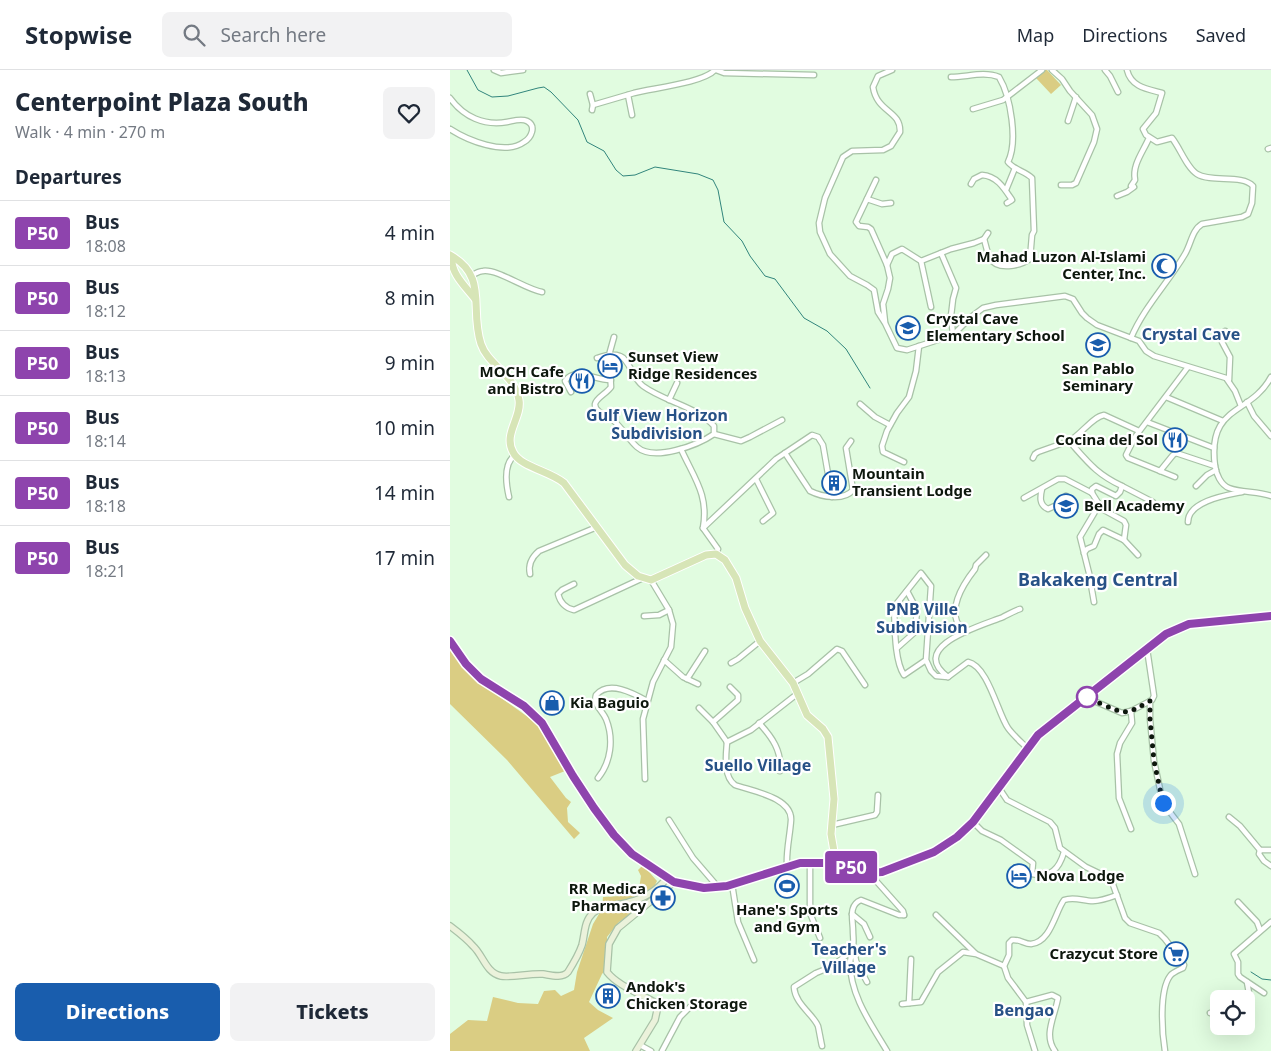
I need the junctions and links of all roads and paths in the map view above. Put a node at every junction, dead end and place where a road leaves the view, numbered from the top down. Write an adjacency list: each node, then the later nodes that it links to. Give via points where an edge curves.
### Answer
1 (494, 70): 2 (street, via 501,74)
2 (523, 70)
3 (715, 70): 9 (street); 15 (street, via 691,80)
4 (892, 70): 43 (street, via 878,76 873,87 880,105 899,122 900,132 883,150 852,151 843,157 825,198 819,222 830,254 850,276 872,288 878,312)
5 (1042, 70): 16 (street)
6 (1052, 70): 17 (street)
7 (1105, 70): 13 (street)
8 (1127, 70): 23 (street, via 1135,85 1162,93 1156,113 1143,129)
9 (727, 72): 10 (street, via 794,75)
10 (800, 72): 11 (street)
11 (814, 75)
12 (951, 77): 16 (street, via 994,75 1001,79)
13 (1118, 92)
14 (590, 94): 15 (street, via 593,108)
15 (628, 95): 20 (street)
16 (1008, 97): 19 (street); 24 (street, via 1012,116 1012,151 1008,162)
17 (1076, 97): 21 (street); 27 (street, via 1092,115 1097,135 1076,183)
18 (450, 98): 22 (street, via 472,118 494,123 524,120 531,124 532,132 522,144 502,147 483,145)
19 (973, 109)
20 (632, 115)
21 (1068, 121)
22 (450, 130)
23 (1150, 138): 29 (street, via 1134,170 1135,180 1131,186 1134,187); 47 (street, via 1157,142 1172,138 1192,170 1200,175 1250,183 1254,186 1253,197 1248,214 1196,228 1186,253 1148,306)
24 (1015, 168): 28 (street); 34 (street, via 1032,178 1034,225 1031,258 1026,262 1000,266 990,259)
25 (876, 180): 30 (street)
26 (971, 184): 28 (street, via 977,177 988,176)
27 (1061, 185)
28 (1006, 190): 32 (street, via 1012,200)
29 (1117, 196)
30 (867, 199): 31 (street); 38 (street, via 856,222 858,226 871,229)
31 (891, 203)
32 (1007, 203)
33 (988, 232): 34 (street)
34 (984, 239): 35 (street)
35 (941, 252): 37 (street); 45 (street, via 956,288 951,316)
36 (451, 256): 39 (main road); 41 (main road, via 458,277)
37 (921, 260): 38 (street, via 900,250 892,254); 42 (street)
38 (886, 265): 43 (street, via 890,278 883,304)
39 (472, 275): 40 (street, via 480,271 490,272); 41 (main road)
40 (542, 292)
41 (475, 299): 74 (main road, via 481,345 509,378 518,397 518,413 510,441)
42 (931, 307)
43 (885, 323): 48 (street, via 897,348 907,350)
44 (1225, 331): 54 (street, via 1222,342 1230,357)
45 (953, 335): 47 (street, via 983,308 1065,296 1074,299 1082,313 1093,322); 48 (street)
46 (614, 337): 49 (street)
47 (1131, 338): 51 (street, via 1139,341 1154,356)
48 (918, 346): 65 (street, via 916,372 908,397)
49 (609, 354): 50 (street); 53 (street); 58 (street, via 623,358 640,384)
50 (597, 358)
51 (1188, 367): 54 (street, via 1218,374); 57 (street)
52 (1271, 377): 59 (street)
53 (611, 380): 56 (street, via 573,374 565,381); 72 (street, via 611,387 597,400 596,408 614,420 641,450 660,453)
54 (1228, 380): 61 (street)
55 (677, 384): 58 (street)
56 (571, 392)
57 (1166, 397): 63 (street); 64 (street)
58 (669, 400): 67 (street, via 710,422 714,426)
59 (1247, 402): 61 (street); 68 (street)
60 (860, 404): 65 (street)
61 (1241, 406): 63 (street)
62 (782, 420): 67 (street, via 741,440)
63 (1223, 421): 71 (street)
64 (1147, 422): 66 (street); 71 (street)
65 (890, 425): 76 (street, via 882,450)
66 (1140, 431): 70 (street, via 1104,415 1096,417); 78 (street, via 1126,457)
67 (714, 434): 72 (street)
68 (1271, 436)
69 (851, 441): 89 (street, via 846,448 852,492)
70 (1069, 442): 75 (street, via 1036,453); 81 (street, via 1097,472)
71 (1214, 448): 77 (street)
72 (681, 449): 96 (street, via 703,494)
73 (785, 453): 80 (street); 89 (street, via 808,489); 89 (street, via 812,434 818,437 823,445)
74 (515, 455): 88 (street, via 508,464); 95 (main road, via 564,483)
75 (1033, 458)
76 (904, 462)
77 (1215, 468): 78 (street, via 1172,454); 82 (street); 84 (street, via 1226,487)
78 (1160, 471): 79 (street)
79 (1175, 477)
80 (756, 479): 93 (street, via 773,513); 96 (street)
81 (1122, 486): 85 (street, via 1116,496 1096,486); 91 (street)
82 (1196, 486)
83 (1042, 489): 85 (street, via 1061,478); 86 (street, via 1041,503 1046,508 1054,507); 90 (street)
84 (1245, 491): 87 (street); 94 (street, via 1206,502 1190,514)
85 (1092, 493): 92 (street)
86 (1066, 496)
87 (1271, 496)
88 (509, 498)
89 (832, 498)
90 (1024, 498)
91 (1153, 502)
92 (1099, 505): 97 (street, via 1126,522); 98 (street, via 1081,534)
93 (763, 521)
94 (1188, 522)
95 (597, 527): 102 (street, via 539,551 532,558); 103 (main road, via 625,565)
96 (703, 528): 99 (street, via 717,545)
97 (1124, 540): 98 (street, via 1103,530 1094,546); 100 (street)
98 (1084, 553): 107 (street)
99 (716, 554): 104 (main road, via 706,554); 114 (main road, via 732,571)
100 (1138, 554)
101 (986, 555): 112 (street, via 976,565 957,599 957,622)
102 (530, 574)
103 (643, 578): 104 (main road); 105 (street, via 574,610 564,605 558,594)
104 (651, 580): 109 (street)
105 (574, 584)
106 (907, 591): 115 (street, via 894,607); 115 (street, via 917,610 915,632); 119 (street, via 921,573 931,586)
107 (1094, 602)
108 (1020, 609): 112 (street)
109 (669, 610): 110 (street, via 659,615); 118 (street, via 674,624 671,648)
110 (644, 616)
111 (1271, 616): 116 (main road, via 1189,624 1166,634)
112 (965, 632): 121 (street, via 939,650 937,664)
113 (450, 641): 156 (main road, via 481,679 536,716 550,734 580,788 614,835 640,860)
114 (760, 641): 120 (street); 123 (main road)
115 (897, 648): 119 (street, via 904,675)
116 (1147, 648): 128 (main road); 130 (street, via 1154,696)
117 (705, 652): 122 (street)
118 (664, 660): 122 (street); 129 (street)
119 (926, 660): 121 (street, via 936,676)
120 (730, 663)
121 (948, 677): 136 (street, via 968,662 975,664 990,685 1008,729)
122 (686, 679): 124 (street)
123 (793, 683): 125 (street, via 837,649 842,651); 127 (main road)
124 (698, 684)
125 (865, 685)
126 (730, 687): 133 (street, via 738,698)
127 (797, 694): 134 (street); 145 (main road, via 807,715 828,737 834,799)
128 (1090, 694): 132 (street, via 1094,700 1122,713); 136 (main road, via 1043,730)
129 (647, 700): 138 (street, via 616,688 603,689 596,695 596,703 608,725 610,740 607,765); 139 (street, via 642,724)
130 (1150, 701): 132 (street); 155 (street, via 1154,761 1163,803 1179,824)
131 (699, 708): 133 (street)
132 (1131, 711): 146 (street, via 1132,723 1117,754 1118,798)
133 (713, 722): 135 (street)
134 (759, 723): 135 (street); 137 (street, via 779,753)
135 (727, 742): 152 (street, via 727,774 731,782 781,802 789,812)
136 (1028, 748): 140 (main road)
137 (780, 771)
138 (598, 778)
139 (645, 778)
140 (999, 788): 144 (main road); 149 (street, via 1008,800 1050,822)
141 (878, 796): 145 (street, via 874,816)
142 (1229, 818): 147 (street)
143 (669, 820): 158 (street, via 693,858)
144 (973, 822): 149 (street, via 1033,863 1032,874 1041,876 1052,871 1060,864); 154 (main road, via 934,852 885,872)
145 (832, 825): 151 (main road)
146 (1131, 829)
147 (1260, 850): 148 (street); 153 (street, via 1260,858)
148 (1271, 850)
149 (1064, 852): 159 (street, via 1111,879)
150 (810, 862): 151 (main road); 152 (main road); 167 (street, via 810,913)
151 (836, 863): 154 (main road)
152 (787, 866): 157 (main road)
153 (1271, 866)
154 (868, 873): 161 (street, via 904,915 861,900 856,902)
155 (1195, 874)
156 (670, 880): 158 (main road); 164 (street, via 644,897 605,906 595,912 587,923 577,955 562,976 497,974 487,966 474,946); 181 (street, via 618,928 609,944 607,972 658,1006 655,1020)
157 (732, 884): 158 (main road); 171 (street, via 738,922)
158 (719, 888)
159 (1117, 895): 172 (street, via 1098,901 1064,900 1051,928 1037,942 1027,944 1018,939 1009,943 1009,955); 189 (street, via 1125,918 1166,938 1184,965 1172,973 1166,984 1161,1020)
160 (1238, 902): 165 (street, via 1257,922)
161 (852, 914): 166 (street, via 864,924); 168 (street)
162 (936, 915): 169 (street)
163 (1271, 922): 165 (street)
164 (450, 926)
165 (1260, 930): 174 (street, via 1234,954 1238,974)
166 (870, 937)
167 (820, 938)
168 (853, 948): 173 (street); 182 (street, via 831,967 794,987 799,1001 818,1025); 186 (street, via 850,962 856,995)
169 (976, 954): 172 (street); 178 (street, via 967,951 958,955 935,975 923,1000)
170 (911, 959): 178 (street)
171 (754, 960)
172 (1004, 966): 177 (street, via 1008,978)
173 (867, 982)
174 (1247, 982): 175 (street); 176 (street)
175 (1248, 990)
176 (1264, 993)
177 (1026, 1002): 187 (street, via 1027,1025); 188 (street, via 1052,995 1058,998 1050,1035)
178 (909, 1003): 179 (street)
179 (902, 1004)
180 (691, 1006): 185 (street, via 680,1017)
181 (640, 1045): 183 (street); 184 (street)
182 (822, 1046)
183 (636, 1051)
184 (651, 1051)
185 (662, 1051)
186 (887, 1051)
187 (1034, 1051)
188 (1055, 1051)
189 (1165, 1051)

